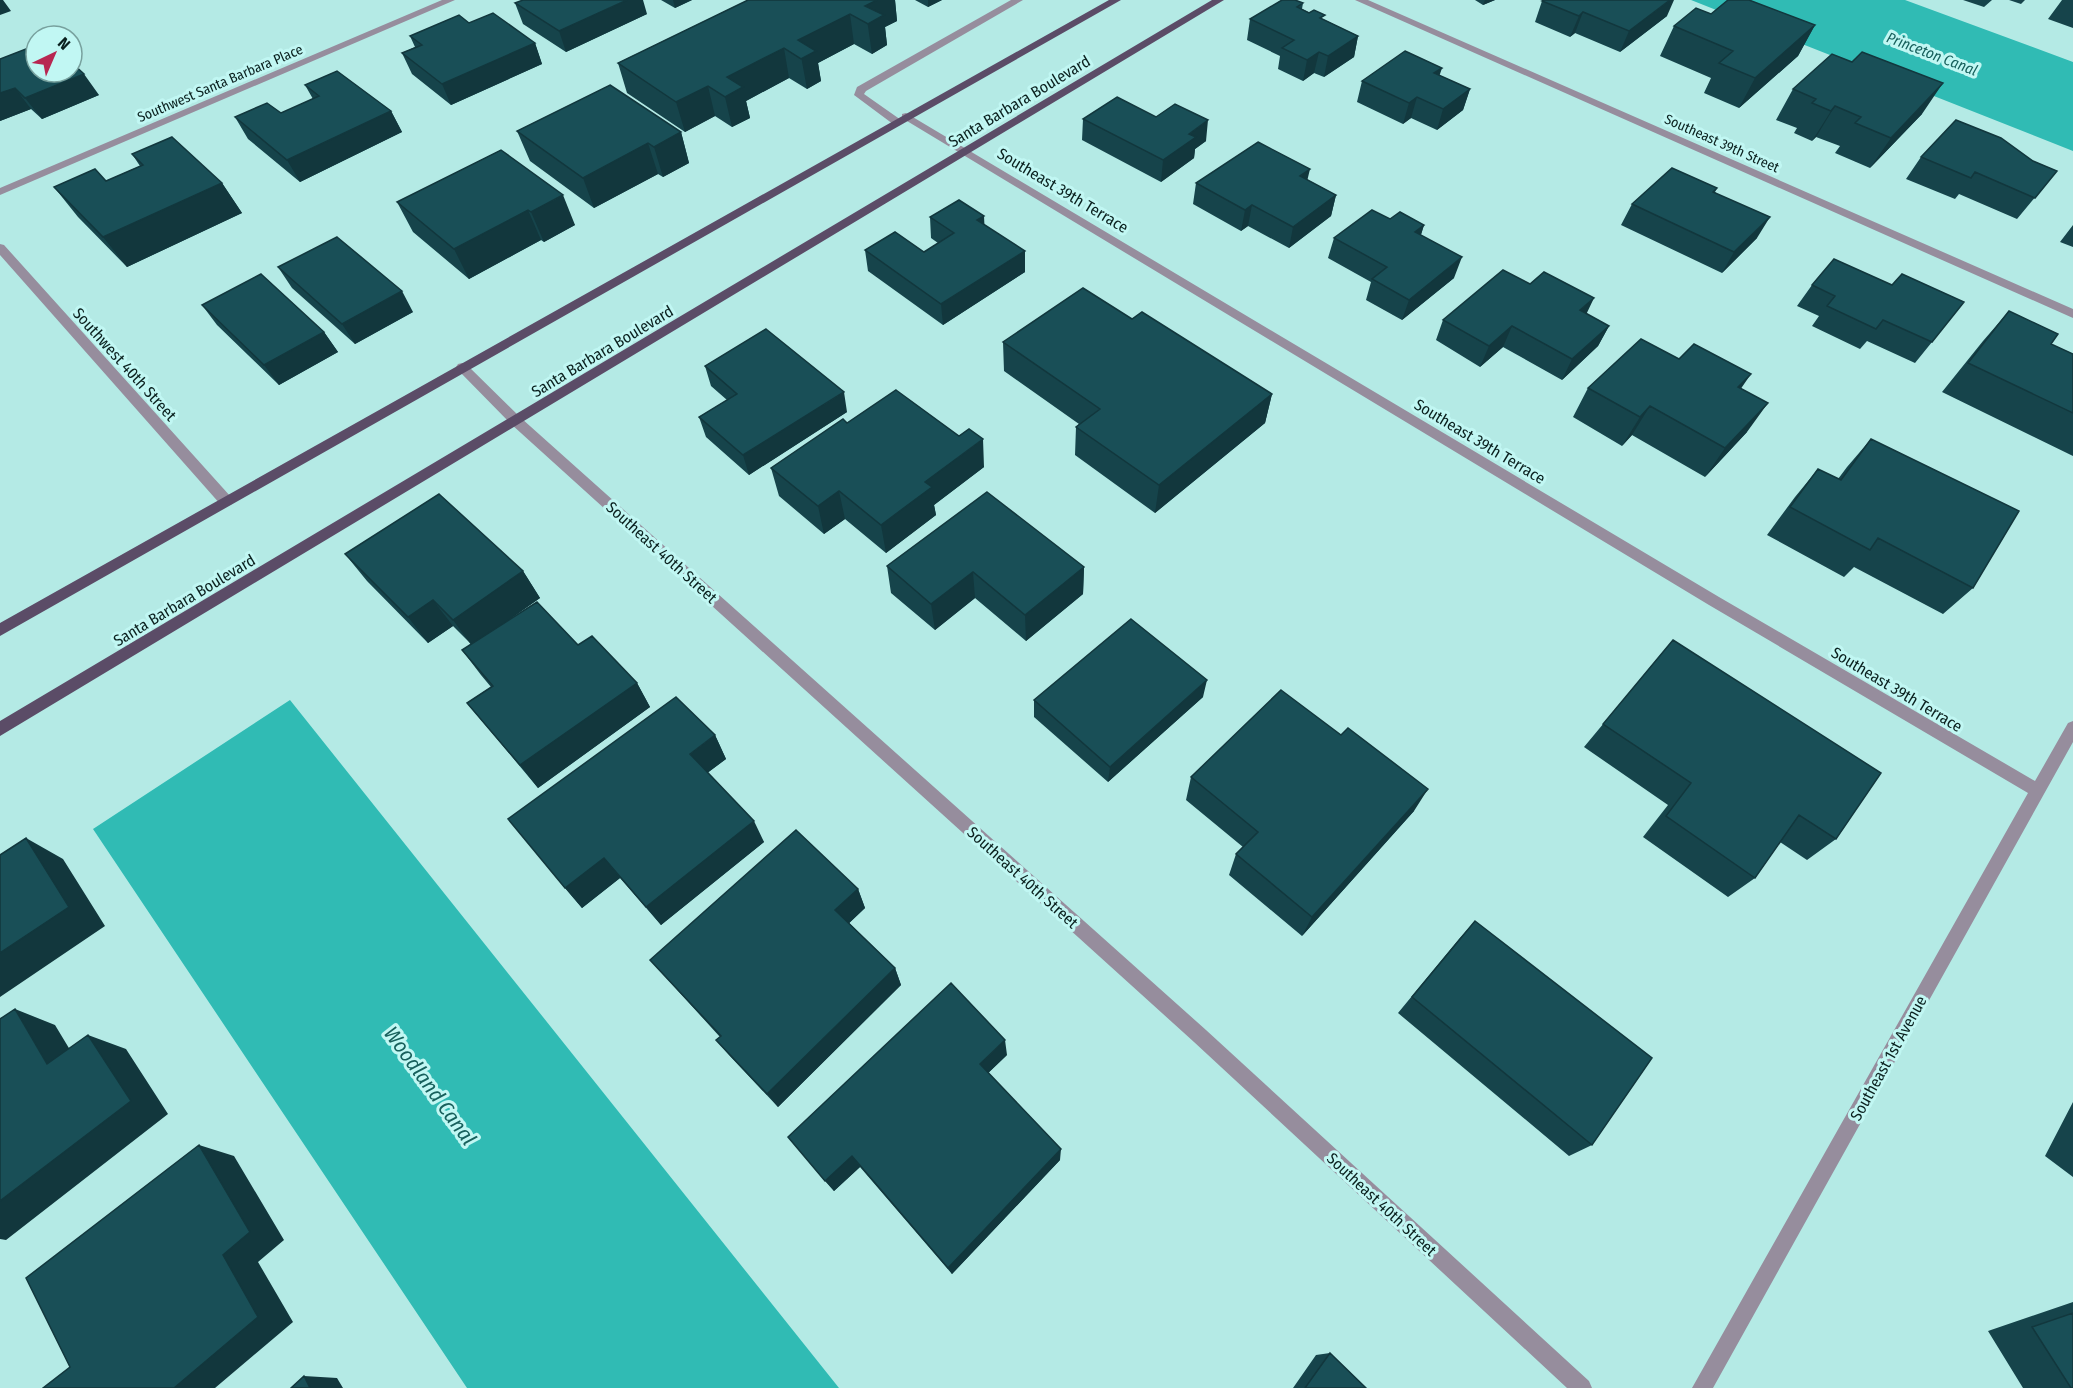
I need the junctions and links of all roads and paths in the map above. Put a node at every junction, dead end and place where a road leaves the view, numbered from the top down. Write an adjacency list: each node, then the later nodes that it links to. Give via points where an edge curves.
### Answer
1 (450, 0): 8 (street, Southwest Santa Barbara Place)
2 (1018, 0): 6 (street, Southeast 39th Terrace, via 861,89 859,95)
3 (1116, 0): 6 (main road)
4 (1219, 0): 7 (main road, Santa Barbara Boulevard)
5 (1360, 0): 10 (street, Southeast 39th Street)
6 (901, 119): 7 (street, Southeast 39th Terrace); 11 (main road)
7 (967, 152): 12 (main road, Santa Barbara Boulevard); 17 (street, Southeast 39th Terrace)
8 (0, 192)
9 (0, 248): 13 (street, Southwest 40th Street)
10 (2073, 314)
11 (462, 367): 12 (street, Southeast 40th Street); 13 (main road)
12 (516, 421): 16 (main road, Santa Barbara Boulevard); 18 (street, Southeast 40th Street, via 1200,1036)
13 (226, 501): 14 (main road)
14 (0, 630)
15 (2073, 728): 17 (street, Southeast 1st Avenue)
16 (0, 729)
17 (2038, 791): 19 (street, Southeast 1st Avenue)
18 (1582, 1388)
19 (1702, 1388)

